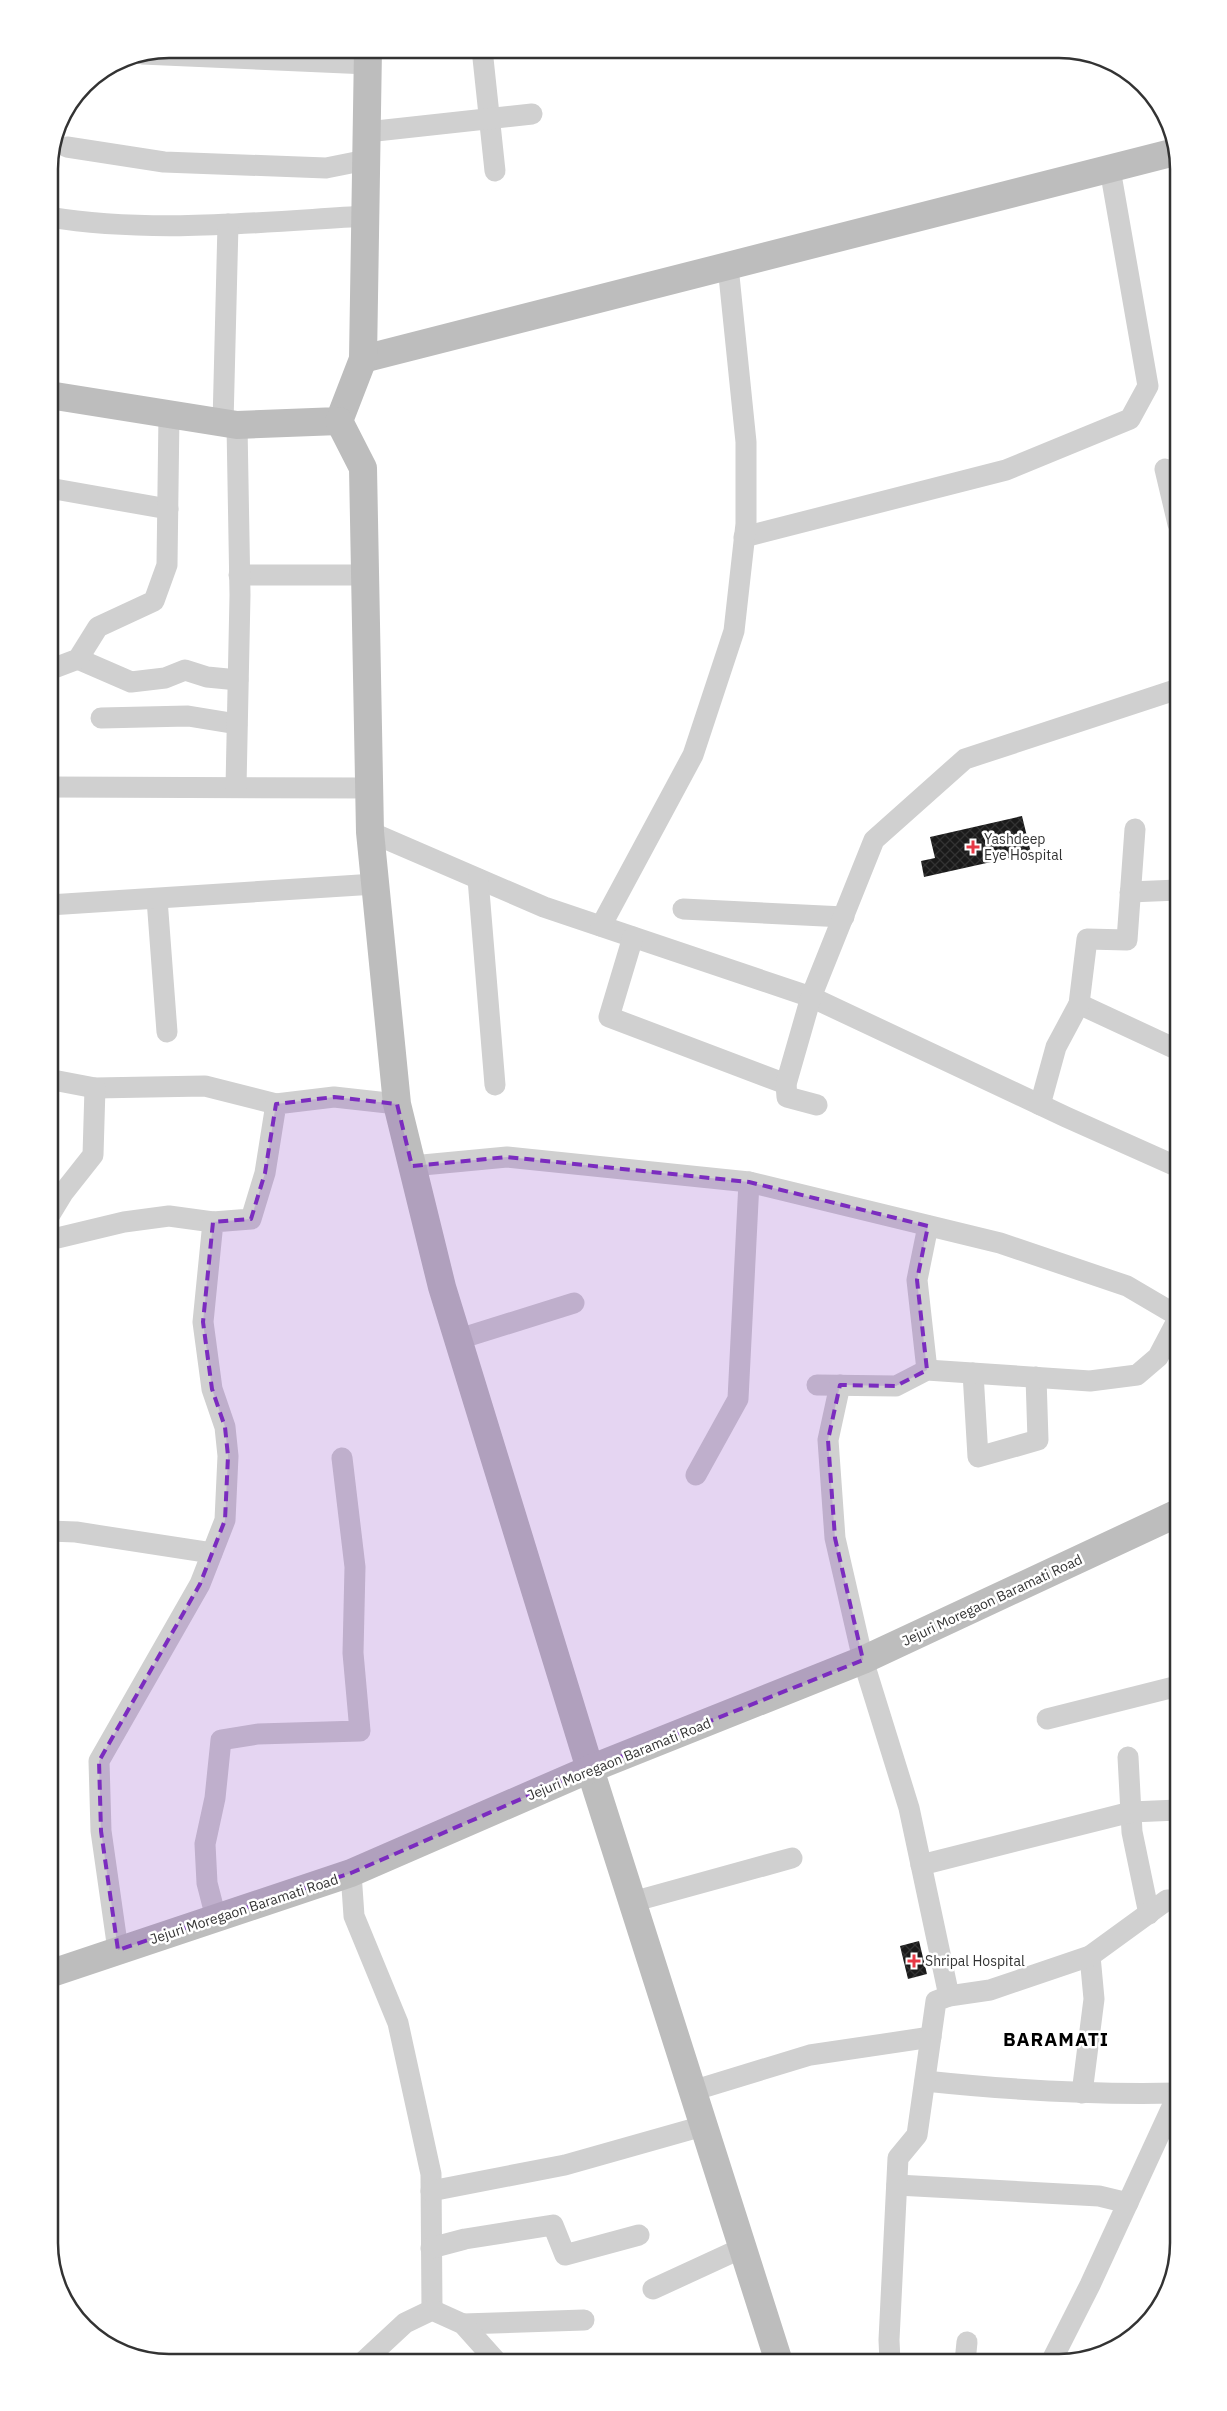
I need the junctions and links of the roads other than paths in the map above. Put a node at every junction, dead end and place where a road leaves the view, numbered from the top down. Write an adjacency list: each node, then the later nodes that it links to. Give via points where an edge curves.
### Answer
1 (368, 58): 5 (street)
2 (483, 58): 4 (street)
3 (532, 114): 4 (street)
4 (490, 118): 5 (street); 10 (street)
5 (367, 132): 8 (street)
6 (66, 147): 8 (street, via 183,163 326,168)
7 (1169, 154): 9 (street)
8 (366, 160): 11 (street)
9 (1110, 169): 14 (street); 24 (street, via 1148,386 1130,419 1006,470)
10 (495, 171)
11 (366, 216): 13 (street); 15 (street)
12 (58, 218): 13 (street, via 146,226)
13 (228, 224): 19 (street)
14 (728, 266): 15 (street); 24 (street, via 746,442)
15 (364, 359): 18 (street)
16 (58, 396): 17 (street)
17 (169, 414): 19 (street); 23 (street)
18 (339, 421): 19 (street); 26 (street, via 363,468)
19 (230, 424): 25 (street)
20 (1165, 469): 22 (street)
21 (58, 490): 23 (street)
22 (1170, 490)
23 (168, 509): 27 (street, via 167,565 154,601 98,627)
24 (744, 537): 46 (street, via 734,631 693,755)
25 (239, 575): 26 (street); 29 (street)
26 (365, 575): 35 (street)
27 (78, 658): 28 (street); 29 (street, via 131,682 165,678 185,670)
28 (58, 666)
29 (238, 680): 32 (street)
30 (1170, 692): 45 (street, via 965,759 874,840)
31 (101, 718): 32 (street, via 188,716)
32 (238, 724): 34 (street)
33 (58, 787): 34 (street)
34 (236, 788): 35 (street)
35 (369, 788): 37 (street)
36 (1135, 829): 41 (street)
37 (370, 832): 38 (street); 39 (street)
38 (478, 879): 46 (street, via 544,907); 54 (street)
39 (375, 884): 42 (street); 57 (street)
40 (1170, 890): 41 (street)
41 (1130, 892): 49 (street, via 1127,940 1087,939)
42 (157, 899): 43 (street); 50 (street)
43 (58, 905)
44 (683, 909): 45 (street)
45 (844, 917): 48 (street)
46 (601, 926): 47 (street)
47 (633, 937): 48 (street); 53 (street, via 609,1017)
48 (811, 997): 53 (street); 58 (street)
49 (1079, 1004): 51 (street); 58 (street, via 1056,1047)
50 (167, 1032)
51 (1170, 1046)
52 (58, 1081): 55 (street)
53 (786, 1084): 59 (street, via 787,1097)
54 (495, 1085)
55 (94, 1088): 56 (street, via 205,1086); 63 (street, via 93,1155)
56 (276, 1104): 57 (street, via 334,1097); 64 (street, via 264,1173 251,1219)
57 (397, 1104): 61 (street)
58 (1040, 1105): 60 (street)
59 (817, 1106)
60 (1170, 1163)
61 (412, 1166): 62 (street, via 507,1157); 70 (street, via 442,1287)
62 (749, 1182): 65 (street); 77 (street, via 738,1399)
63 (57, 1202)
64 (213, 1222): 66 (street, via 169,1216 124,1222); 80 (street, via 203,1322 212,1389 225,1427 228,1456 225,1520)
65 (928, 1226): 68 (street, via 1000,1243 1127,1286); 71 (street, via 917,1280)
66 (57, 1238)
67 (574, 1303): 70 (street)
68 (1170, 1313)
69 (1170, 1334): 73 (street, via 1158,1357 1137,1375 1090,1381)
70 (459, 1339): 85 (street)
71 (927, 1370): 72 (street); 75 (street, via 896,1386)
72 (973, 1373): 73 (street); 73 (street, via 978,1457 1038,1440)
73 (1036, 1378)
74 (817, 1384): 75 (street)
75 (840, 1385): 81 (street, via 828,1440 835,1538)
76 (342, 1458): 94 (street, via 355,1566 353,1653 360,1730 258,1734 222,1740 205,1844 207,1883)
77 (696, 1475)
78 (1170, 1517): 81 (street, Jejuri Moregaon Baramati Road)
79 (57, 1532): 80 (street, via 76,1532)
80 (212, 1553): 95 (street, via 200,1584 100,1761 101,1832)
81 (863, 1660): 85 (street, Jejuri Moregaon Baramati Road); 89 (street, via 909,1808)
82 (1170, 1688): 83 (street)
83 (1048, 1719)
84 (1128, 1757): 87 (street)
85 (590, 1769): 90 (street, Jejuri Moregaon Baramati Road); 92 (street)
86 (1170, 1810): 87 (street)
87 (1131, 1812): 89 (street); 93 (street)
88 (792, 1858): 92 (street)
89 (921, 1865): 98 (street)
90 (351, 1873): 94 (street, Jejuri Moregaon Baramati Road); 107 (street, via 354,1916 398,2023 431,2174)
91 (1170, 1900): 93 (street)
92 (632, 1902): 101 (street)
93 (1149, 1914): 96 (street)
94 (216, 1918): 95 (street, Jejuri Moregaon Baramati Road)
95 (118, 1950): 97 (street, Jejuri Moregaon Baramati Road)
96 (1090, 1956): 98 (street, via 990,1990); 102 (street, via 1094,1999)
97 (57, 1971)
98 (949, 1996): 99 (street, via 936,2001)
99 (931, 2037): 100 (street); 101 (street, via 810,2055)
100 (925, 2081): 102 (street); 106 (street, via 917,2135 898,2158)
101 (692, 2091): 105 (street)
102 (1082, 2093): 103 (street)
103 (1170, 2093)
104 (1170, 2110): 108 (street)
105 (704, 2126): 107 (street, via 564,2165); 111 (street)
106 (897, 2185): 108 (street, via 1099,2196); 119 (street)
107 (431, 2191): 110 (street)
108 (1128, 2202): 120 (street)
109 (639, 2235): 110 (street, via 565,2255 552,2225 465,2238)
110 (431, 2248): 113 (street)
111 (742, 2248): 112 (street); 118 (street)
112 (653, 2289)
113 (432, 2310): 115 (street); 116 (street, via 405,2323)
114 (584, 2320): 115 (street)
115 (463, 2324): 117 (street)
116 (372, 2353)
117 (489, 2353)
118 (776, 2354)
119 (889, 2354)
120 (1055, 2354)

